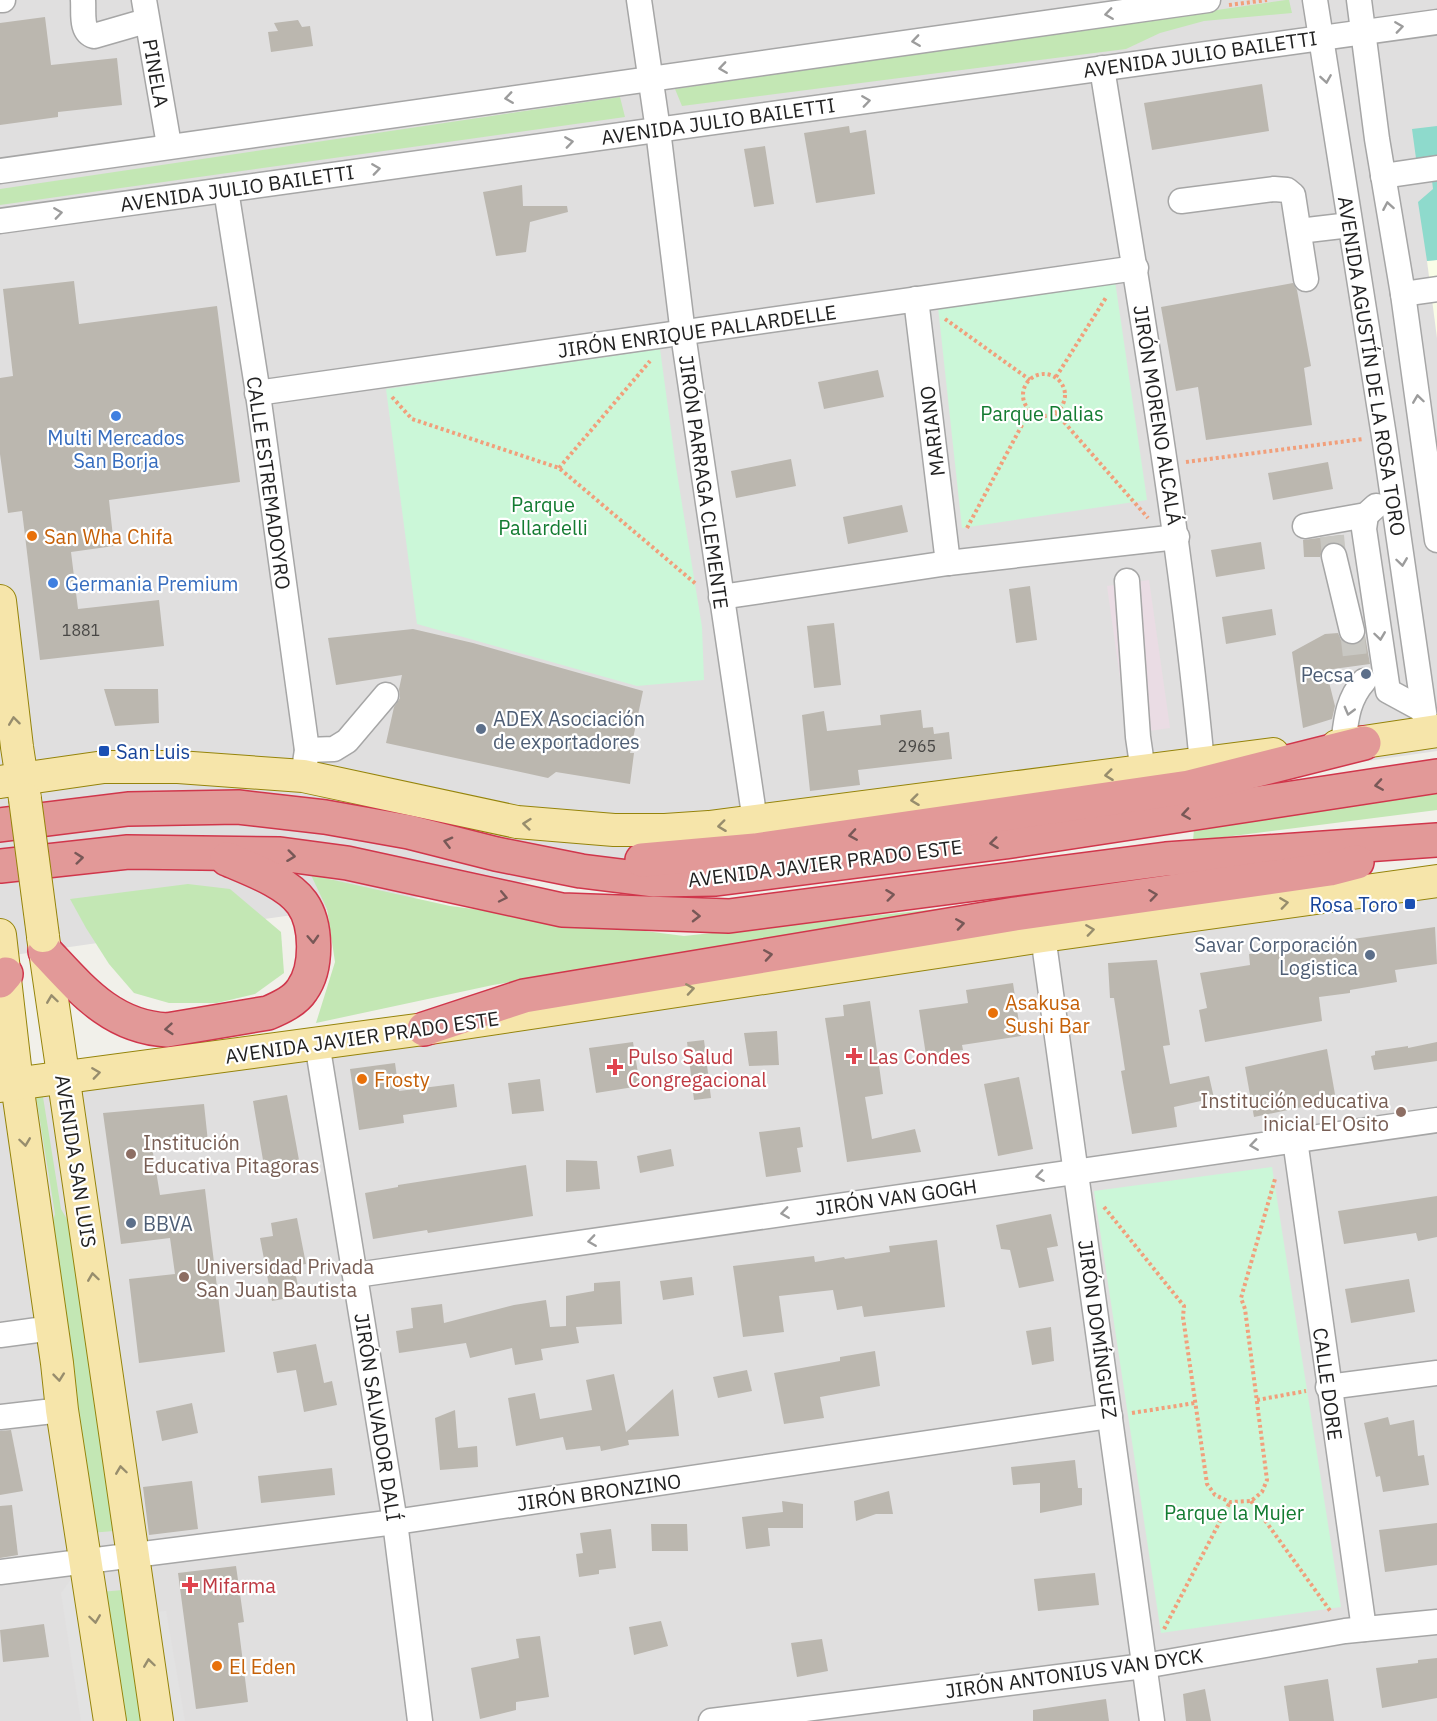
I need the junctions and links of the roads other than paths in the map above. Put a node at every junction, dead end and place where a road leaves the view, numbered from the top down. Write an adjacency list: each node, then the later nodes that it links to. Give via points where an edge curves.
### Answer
1 (83, 0): 6 (street, via 85,30 94,36)
2 (639, 0): 11 (street, JIRÓN PARRAGA CLEMENTE)
3 (1208, 0): 11 (street, one-way to 11)
4 (1315, 0): 9 (street, AVENIDA AGUSTÍN DE LA ROSA TORO)
5 (1359, 0): 8 (street, AVENIDA AGUSTÍN DE LA ROSA TORO)
6 (145, 10): 13 (street, PINELA)
7 (1437, 22): 8 (street, AVENIDA JULIO BAILETTI, one-way to 7)
8 (1362, 32): 9 (street, AVENIDA JULIO BAILETTI); 16 (street, AVENIDA AGUSTÍN DE LA ROSA TORO)
9 (1320, 37): 10 (street, AVENIDA JULIO BAILETTI); 20 (street, AVENIDA AGUSTÍN DE LA ROSA TORO, one-way to 20)
10 (1102, 68): 12 (street, AVENIDA JULIO BAILETTI, one-way to 10); 22 (street, JIRÓN MORENO ALCALÁ)
11 (651, 78): 12 (street, JIRÓN PARRAGA CLEMENTE); 13 (street, one-way to 13)
12 (658, 130): 17 (street, AVENIDA JULIO BAILETTI, one-way to 12); 27 (street, JIRÓN PARRAGA CLEMENTE)
13 (169, 146): 15 (street)
14 (1437, 168): 16 (street)
15 (0, 171)
16 (1383, 176): 25 (street, AVENIDA AGUSTÍN DE LA ROSA TORO, one-way to 16)
17 (226, 190): 19 (street, AVENIDA JULIO BAILETTI, one-way to 17); 28 (street, CALLE ESTREMADOYRO)
18 (1181, 201): 21 (street, via 1287,190 1293,195)
19 (0, 221)
20 (1350, 225): 21 (street); 29 (street, AVENIDA AGUSTÍN DE LA ROSA TORO)
21 (1299, 231): 23 (street)
22 (1129, 269): 26 (street, JIRÓN ENRIQUE PALLARDELLE); 36 (street, JIRÓN MORENO ALCALÁ, via 1166,465)
23 (1306, 279)
24 (1437, 289): 25 (street)
25 (1403, 294): 30 (street, AVENIDA AGUSTÍN DE LA ROSA TORO, one-way to 25)
26 (916, 299): 27 (street, JIRÓN ENRIQUE PALLARDELLE); 38 (street, MARIANO)
27 (677, 335): 28 (street, JIRÓN ENRIQUE PALLARDELLE); 40 (street, JIRÓN PARRAGA CLEMENTE)
28 (257, 393): 47 (street, CALLE ESTREMADOYRO)
29 (1385, 444): 30 (street); 31 (street, AVENIDA AGUSTÍN DE LA ROSA TORO)
30 (1424, 445): 34 (street, AVENIDA AGUSTÍN DE LA ROSA TORO)
31 (1392, 493): 32 (street); 33 (street, AVENIDA AGUSTÍN DE LA ROSA TORO)
32 (1366, 515): 37 (street); 43 (street, one-way to 43, via 1364,529)
33 (1397, 523): 34 (street); 45 (street, AVENIDA AGUSTÍN DE LA ROSA TORO, one-way to 45)
34 (1436, 524)
35 (1305, 526): 37 (street)
36 (1171, 537): 38 (street); 48 (street, JIRÓN MORENO ALCALÁ)
37 (1333, 538): 42 (street)
38 (948, 563): 40 (street)
39 (1127, 581): 49 (street)
40 (721, 597): 52 (street, JIRÓN PARRAGA CLEMENTE)
41 (0, 601): 51 (main road, AVENIDA SAN LUIS, one-way to 41)
42 (1352, 631)
43 (1388, 691): 45 (street); 46 (street, one-way to 46, via 1360,674 1347,712)
44 (386, 695): 47 (street, via 348,741)
45 (1429, 724): 46 (main road)
46 (1354, 744): 48 (main road); 56 (highway, one-way to 56, via 1189,787 755,850 648,860 560,861)
47 (305, 763): 51 (main road, via 104,767); 52 (main road, one-way to 47, via 665,830 517,822)
48 (1202, 763): 49 (main road)
49 (1143, 771): 52 (main road, one-way to 52)
50 (1437, 776): 56 (highway, AVENIDA JAVIER PRADO ESTE, one-way to 56, via 1005,842 716,879 653,880 580,872)
51 (16, 787): 60 (main road, AVENIDA SAN LUIS, bridge)
52 (755, 821)
53 (0, 825): 56 (highway, AVENIDA JAVIER PRADO ESTE, one-way to 53, via 409,832 238,807 128,808)
54 (1437, 841): 55 (highway, AVENIDA JAVIER PRADO ESTE, one-way to 54, via 280,854 347,863 562,910 729,916 1166,859); 62 (highway, one-way to 54, via 524,996 1015,915 1330,869)
55 (212, 853): 57 (highway, AVENIDA JAVIER PRADO ESTE, one-way to 55, via 128,852); 60 (highway, one-way to 60, via 272,879 301,902 312,924 314,952 310,972 302,991 282,1007 167,1030 151,1029 120,1018 90,999)
56 (496, 854)
57 (0, 866)
58 (1437, 881): 59 (main road, AVENIDA JAVIER PRADO ESTE, one-way to 58)
59 (1043, 936): 62 (main road, AVENIDA JAVIER PRADO ESTE, one-way to 59); 68 (street, JIRÓN DOMÍNGUEZ)
60 (44, 943): 64 (main road, AVENIDA SAN LUIS, one-way to 60)
61 (2, 958): 65 (main road)
62 (424, 1029): 63 (main road, AVENIDA JAVIER PRADO ESTE)
63 (317, 1043): 64 (main road, AVENIDA JAVIER PRADO ESTE, one-way to 63); 69 (street, JIRÓN SALVADOR DALÍ)
64 (63, 1078): 65 (main road, AVENIDA JAVIER PRADO ESTE); 78 (main road, AVENIDA SAN LUIS, one-way to 64)
65 (9, 1085): 70 (main road, one-way to 70)
66 (1437, 1120): 67 (street, JIRÓN VAN GOGH)
67 (1291, 1140): 68 (street, JIRÓN VAN GOGH, one-way to 68); 73 (street, CALLE DORE)
68 (1075, 1171): 69 (street, JIRÓN VAN GOGH, one-way to 69); 75 (street, JIRÓN DOMÍNGUEZ)
69 (356, 1275): 77 (street, JIRÓN SALVADOR DALÍ)
70 (52, 1328): 71 (street); 74 (main road, one-way to 74)
71 (0, 1335)
72 (1437, 1372): 73 (street)
73 (1328, 1388): 82 (street, CALLE DORE)
74 (62, 1410): 76 (street); 79 (main road)
75 (1110, 1416): 77 (street, JIRÓN BRONZINO); 83 (street, JIRÓN DOMÍNGUEZ)
76 (0, 1417)
77 (395, 1522): 78 (street, JIRÓN BRONZINO); 86 (street, JIRÓN SALVADOR DALÍ)
78 (133, 1555): 79 (street, JIRÓN BRONZINO); 85 (main road, AVENIDA SAN LUIS, one-way to 78)
79 (87, 1561): 80 (street, JIRÓN BRONZINO); 84 (main road, one-way to 84)
80 (0, 1572)
81 (1437, 1622): 82 (street, JIRÓN ANTONIUS VAN DYCK)
82 (1354, 1630): 83 (street, JIRÓN ANTONIUS VAN DYCK)
83 (1144, 1666): 87 (street, JIRÓN ANTONIUS VAN DYCK); 88 (street, JIRÓN DOMÍNGUEZ)
84 (110, 1721)
85 (157, 1721)
86 (420, 1721)
87 (711, 1721)
88 (1152, 1721)

